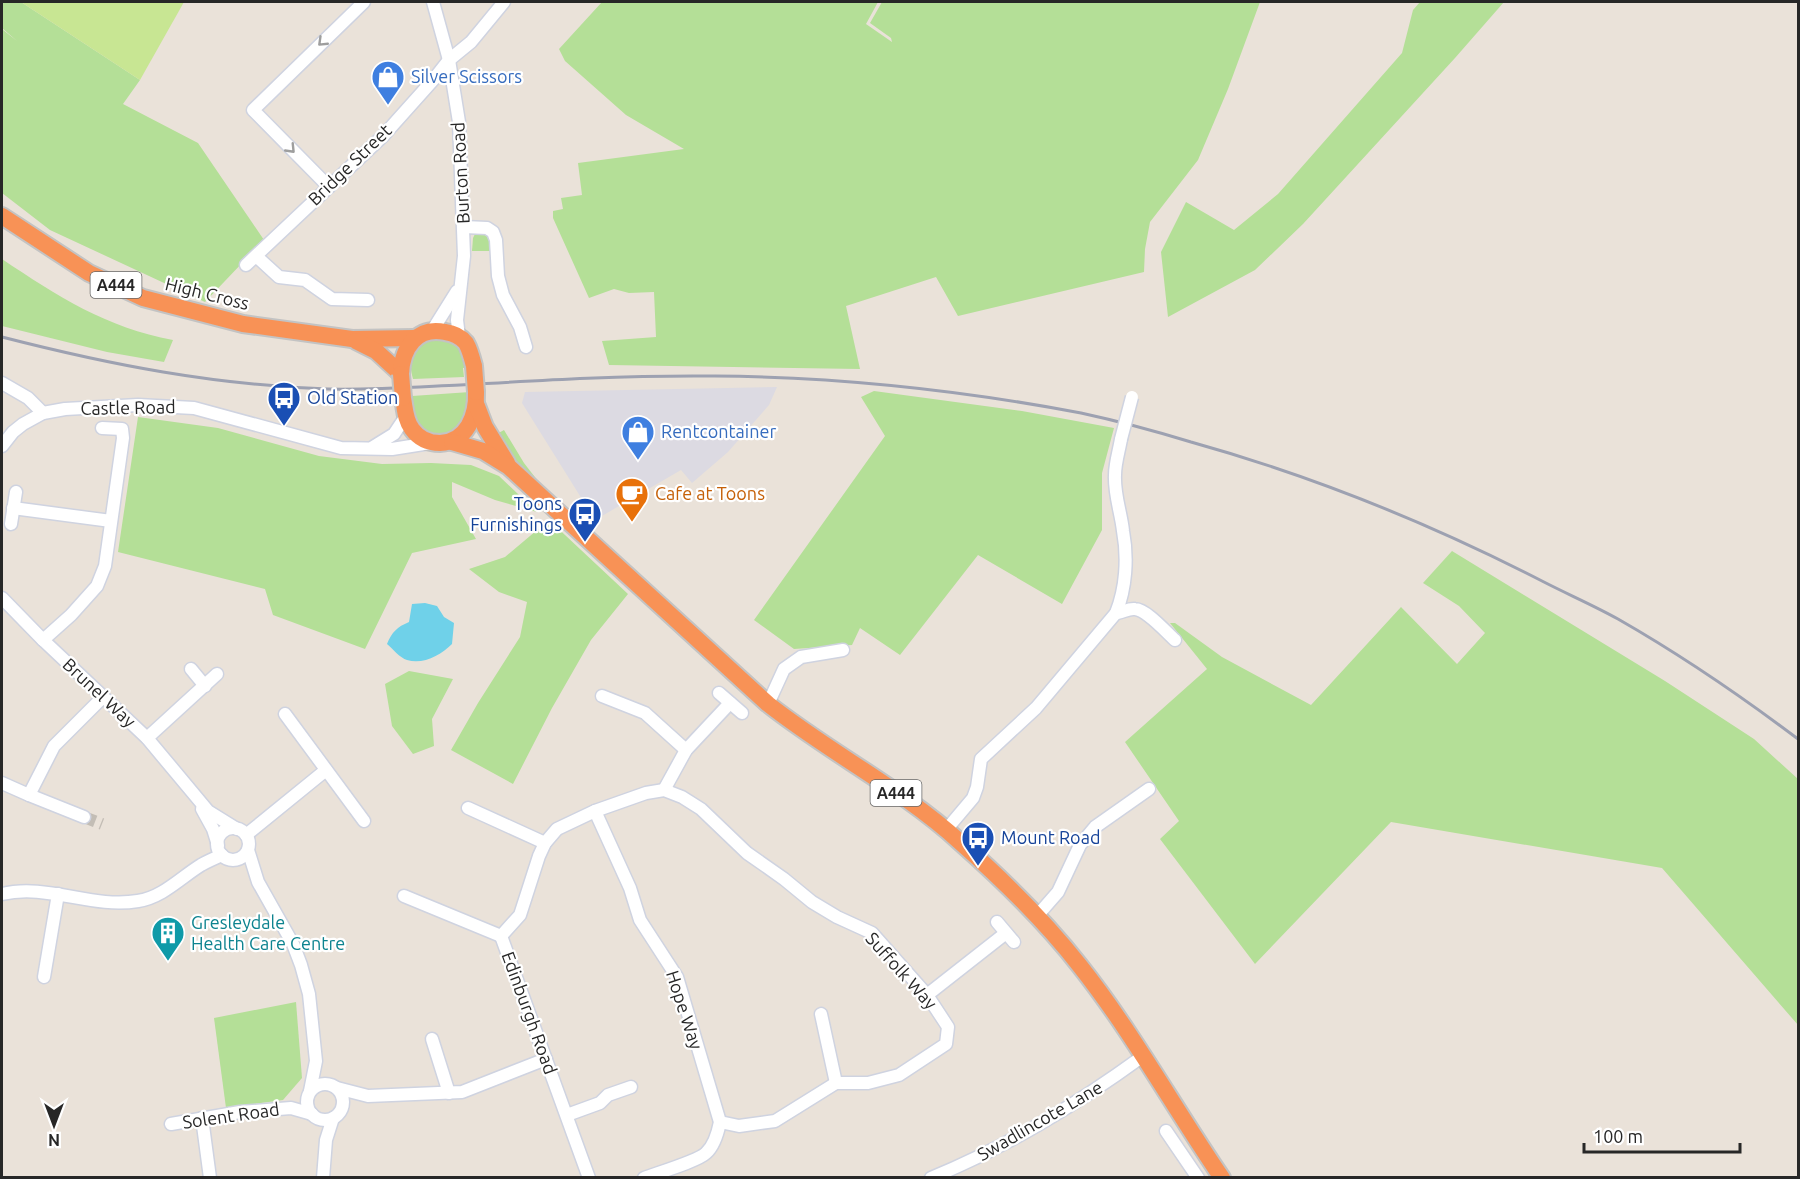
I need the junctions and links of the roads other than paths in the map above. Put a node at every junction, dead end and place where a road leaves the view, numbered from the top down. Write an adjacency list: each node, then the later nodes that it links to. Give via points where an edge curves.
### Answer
1 (364, 2): 5 (street, one-way to 5, via 253,110)
2 (433, 2): 4 (street, Burton Road)
3 (504, 2): 4 (street, Bridge Street, via 471,42)
4 (449, 60): 5 (street, Bridge Street, via 383,136); 7 (street, Burton Road, via 459,122)
5 (329, 187): 8 (street, Bridge Street)
6 (2, 216): 15 (highway, High Cross / A444, via 89,273 143,298 243,324)
7 (464, 227): 10 (street, Burton Road); 16 (street, via 493,232 503,295 518,320)
8 (256, 256): 9 (street, Bridge Street); 11 (street, via 279,277 305,280 332,299)
9 (246, 266)
10 (460, 287): 12 (street, Burton Road); 13 (street, Burton Road)
11 (368, 300)
12 (432, 331): 13 (highway); 14 (highway, A444)
13 (459, 337): 20 (highway, A444, bridge, via 469,349 474,366)
14 (414, 338): 15 (highway, High Cross / A444); 17 (highway, via 404,354)
15 (352, 339): 17 (highway, High Cross / A444, via 376,351)
16 (526, 347)
17 (401, 374): 22 (highway, bridge)
18 (2, 383): 21 (street, via 28,398)
19 (1132, 397): 34 (street, bridge, via 1115,476 1117,508 1124,531 1125,577)
20 (477, 399): 24 (highway, via 464,432); 28 (highway, A444, via 485,427)
21 (43, 413): 26 (street, Castle Road, via 13,432); 27 (street, Castle Road, via 138,405 194,408 341,448)
22 (406, 416): 25 (highway, via 412,429); 27 (street, via 394,434)
23 (102, 428): 31 (street, via 122,429 123,438)
24 (452, 442): 25 (highway, A444); 28 (highway, A444, via 483,451)
25 (430, 443): 27 (street, Castle Road)
26 (2, 446)
27 (370, 449)
28 (509, 466): 45 (highway, A444)
29 (16, 492): 30 (street)
30 (13, 508): 31 (street); 32 (street)
31 (111, 521): 35 (street, via 105,566 97,586)
32 (11, 524)
33 (2, 598): 35 (street, Brunel Way)
34 (1116, 613): 36 (street, via 1133,608 1143,611); 60 (street, via 1036,708 981,759 974,798)
35 (43, 640): 42 (street, Brunel Way)
36 (1174, 640)
37 (843, 650): 45 (street, via 801,657 784,669)
38 (191, 669): 40 (street)
39 (217, 674): 40 (street)
40 (205, 686): 48 (street)
41 (719, 693): 44 (street)
42 (103, 696): 48 (street, Brunel Way); 55 (street, via 54,746)
43 (602, 696): 49 (street, via 645,712)
44 (730, 704): 46 (street); 49 (street)
45 (768, 704): 60 (highway, A444)
46 (742, 713)
47 (285, 714): 50 (street)
48 (147, 738): 54 (street, Brunel Way)
49 (686, 750): 53 (street)
50 (326, 770): 59 (street); 61 (street)
51 (2, 783): 55 (street)
52 (1149, 789): 69 (street, via 1095,827 1080,845 1058,892)
53 (664, 790): 57 (street); 73 (street, Suffolk Way, via 701,809 747,853 812,902 872,933)
54 (192, 793): 61 (street, Brunel Way, via 208,811); 64 (street, Brunel Way)
55 (29, 795): 58 (street)
56 (468, 808): 62 (street)
57 (595, 811): 62 (street, Edinburgh Road, via 557,829); 91 (street, Hope Way, via 640,920 677,977)
58 (84, 817)
59 (364, 821)
60 (946, 830): 69 (highway, A444)
61 (242, 832): 63 (street, via 248,839); 64 (street, via 223,832)
62 (545, 843): 71 (street, Edinburgh Road, via 520,915)
63 (248, 850): 64 (street, via 241,858); 65 (street)
64 (223, 854): 65 (street, via 247,869); 67 (street, via 167,890 140,901 112,903)
65 (258, 882): 78 (street, via 301,965 309,994)
66 (2, 892): 67 (street)
67 (58, 894): 72 (street)
68 (404, 896): 71 (street)
69 (1037, 916): 76 (highway, A444, via 1080,965)
70 (998, 922): 73 (street, via 1010,937)
71 (501, 936): 77 (street, Edinburgh Road)
72 (44, 977)
73 (927, 995): 79 (street, Suffolk Way, via 948,1027 945,1044 899,1075 868,1083)
74 (821, 1014): 79 (street)
75 (432, 1039): 83 (street)
76 (1143, 1056): 99 (street, Swadlincote Lane, via 1027,1133); 101 (highway, A444)
77 (546, 1059): 83 (street); 87 (street, Edinburgh Road)
78 (316, 1061): 80 (street); 82 (street)
79 (836, 1083): 91 (street, via 775,1121 739,1126)
80 (334, 1086): 82 (street, via 320,1084); 84 (street); 85 (street, via 343,1098)
81 (631, 1087): 87 (street)
82 (309, 1093): 86 (street, Solent Road); 88 (street, via 307,1105)
83 (449, 1094): 84 (street)
84 (368, 1096): 85 (street)
85 (342, 1107): 90 (street)
86 (291, 1108): 88 (street, Solent Road); 89 (street, Solent Road)
87 (567, 1115): 97 (street, Edinburgh Road)
88 (314, 1116): 90 (street); 94 (street)
89 (202, 1118): 92 (street, Solent Road); 95 (street)
90 (333, 1118): 94 (street)
91 (720, 1122): 98 (street, via 706,1153)
92 (171, 1124)
93 (1166, 1131): 100 (street)
94 (326, 1140): 96 (street)
95 (210, 1178)
96 (323, 1178)
97 (589, 1178)
98 (644, 1178)
99 (931, 1178)
100 (1197, 1178)
101 (1222, 1178)

